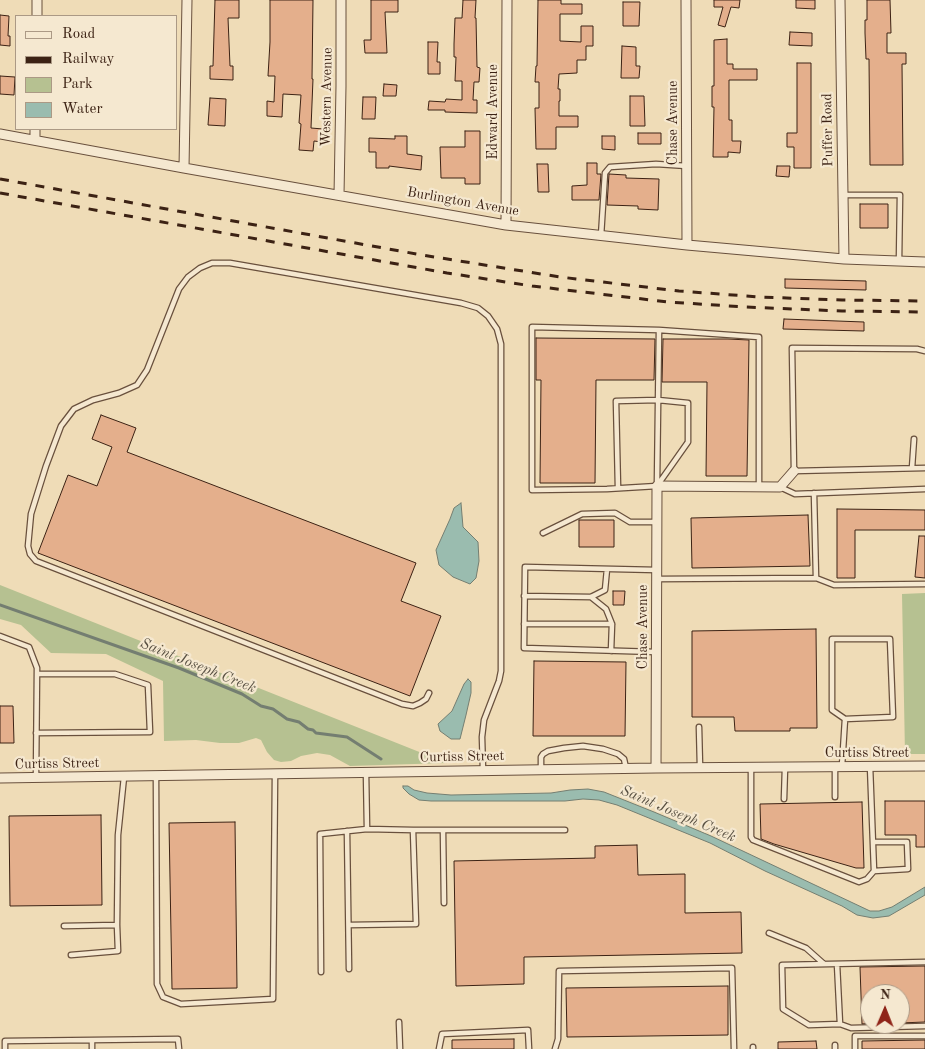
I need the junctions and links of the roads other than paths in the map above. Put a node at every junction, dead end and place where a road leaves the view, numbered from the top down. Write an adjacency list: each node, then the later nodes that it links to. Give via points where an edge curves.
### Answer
1 (37, 0): 7 (street)
2 (187, 0): 12 (street)
3 (341, 0): 13 (street, Western Avenue)
4 (507, 0): 15 (street, Edward Avenue)
5 (686, 0): 11 (street, Chase Avenue)
6 (840, 0): 14 (street, Puffer Road)
7 (37, 15)
8 (35, 130): 10 (street)
9 (0, 134): 10 (street, Burlington Avenue)
10 (35, 140): 12 (street, Burlington Avenue)
11 (687, 166): 16 (lane, via 610,167 605,173); 17 (street, Chase Avenue)
12 (184, 168): 13 (street, Burlington Avenue)
13 (339, 194): 15 (street, Burlington Avenue)
14 (842, 195): 18 (street, Puffer Road); 19 (lane, via 900,195)
15 (506, 224): 16 (street, Burlington Avenue)
16 (600, 236): 17 (street, Burlington Avenue)
17 (687, 245): 18 (street, Burlington Avenue)
18 (844, 259): 19 (street, Burlington Avenue)
19 (899, 261): 20 (street, Burlington Avenue)
20 (925, 262)
21 (659, 330): 23 (lane); 29 (lane, via 760,337); 31 (lane, via 532,326 532,490)
22 (925, 351): 27 (lane, via 792,348)
23 (658, 400): 28 (lane); 28 (lane, via 688,403 688,442); 31 (lane, via 616,401)
24 (914, 439): 25 (lane)
25 (912, 468): 26 (lane); 27 (lane)
26 (925, 468)
27 (794, 470): 30 (street)
28 (657, 486): 29 (street); 31 (lane); 34 (street, Chase Avenue)
29 (760, 486): 30 (street)
30 (780, 487): 33 (lane, via 795,494)
31 (618, 488)
32 (925, 489): 33 (lane)
33 (814, 493): 38 (lane)
34 (657, 522): 35 (lane, via 630,522 615,513 582,514); 37 (street, Chase Avenue)
35 (543, 533)
36 (607, 569): 37 (lane); 40 (lane, via 525,567); 41 (lane, via 605,590)
37 (657, 575): 38 (lane); 46 (street, Chase Avenue)
38 (816, 578): 39 (lane, via 834,585)
39 (925, 584)
40 (524, 596): 41 (lane); 42 (lane)
41 (592, 598): 43 (lane, via 606,609)
42 (524, 624): 43 (lane); 45 (lane, via 524,648)
43 (612, 624): 45 (lane)
44 (0, 636): 47 (lane, via 29,647)
45 (611, 651): 46 (lane)
46 (656, 652): 59 (street, Chase Avenue)
47 (37, 674): 51 (lane); 51 (lane, via 115,674 148,685 150,732)
48 (429, 693): 60 (lane, via 426,699 413,706 402,704 36,560 30,554 31,514 61,426 74,409 138,385 147,370 178,288 200,268 212,263 230,263 461,303 478,308 497,329 501,344 501,670 484,720)
49 (845, 719): 49 (lane, via 893,717 890,638 832,640 832,710); 52 (lane)
50 (699, 727): 55 (lane)
51 (36, 733): 67 (lane)
52 (839, 766): 53 (street, Curtiss Street); 57 (street, Curtiss Street); 68 (lane)
53 (870, 766): 54 (street, Curtiss Street); 75 (lane)
54 (925, 766)
55 (700, 767): 56 (street, Curtiss Street); 59 (street, Curtiss Street)
56 (751, 767): 57 (street, Curtiss Street); 76 (lane, via 753,840 858,882 867,879)
57 (784, 767): 69 (lane)
58 (626, 768): 59 (street, Curtiss Street); 61 (street, Curtiss Street); 61 (lane, via 624,759 618,754 583,746 548,751 541,757)
59 (656, 768)
60 (482, 770): 61 (street, Curtiss Street); 62 (street, Curtiss Street)
61 (541, 770)
62 (366, 772): 63 (street, Curtiss Street); 70 (lane)
63 (275, 774): 65 (street, Curtiss Street); 65 (lane, via 273,999 181,1004 163,998 157,984)
64 (124, 776): 65 (street, Curtiss Street); 67 (street, Curtiss Street); 78 (lane, via 118,835)
65 (156, 776)
66 (0, 778): 67 (street, Curtiss Street)
67 (36, 778)
68 (835, 797)
69 (784, 799)
70 (367, 829): 71 (lane); 74 (lane)
71 (413, 830): 72 (lane); 79 (lane, via 416,924)
72 (443, 830): 73 (lane); 77 (lane)
73 (565, 830)
74 (347, 831): 79 (lane); 87 (lane, via 320,834)
75 (873, 842): 76 (lane); 76 (lane, via 907,842 908,869)
76 (874, 871)
77 (444, 903)
78 (117, 925): 80 (lane); 82 (lane, via 118,951)
79 (349, 925): 86 (lane)
80 (64, 926)
81 (770, 933): 84 (lane, via 806,948)
82 (71, 955)
83 (925, 962): 85 (lane)
84 (824, 964): 85 (lane); 89 (lane, via 782,965 783,1009 809,1025)
85 (837, 964): 89 (lane)
86 (350, 969)
87 (321, 972)
88 (399, 1022): 96 (lane)
89 (840, 1024): 90 (lane, via 852,1028)
90 (925, 1026)
91 (925, 1036): 101 (lane, via 855,1036)
92 (92, 1040): 93 (lane, via 5,1041); 94 (lane); 95 (lane, via 178,1039)
93 (5, 1049)
94 (92, 1049)
95 (179, 1049)
96 (400, 1049)
97 (439, 1049): 98 (lane, via 442,1034 528,1030)
98 (529, 1049)
99 (555, 1049): 100 (lane, via 559,971 732,968)
100 (734, 1049)
101 (855, 1049)

